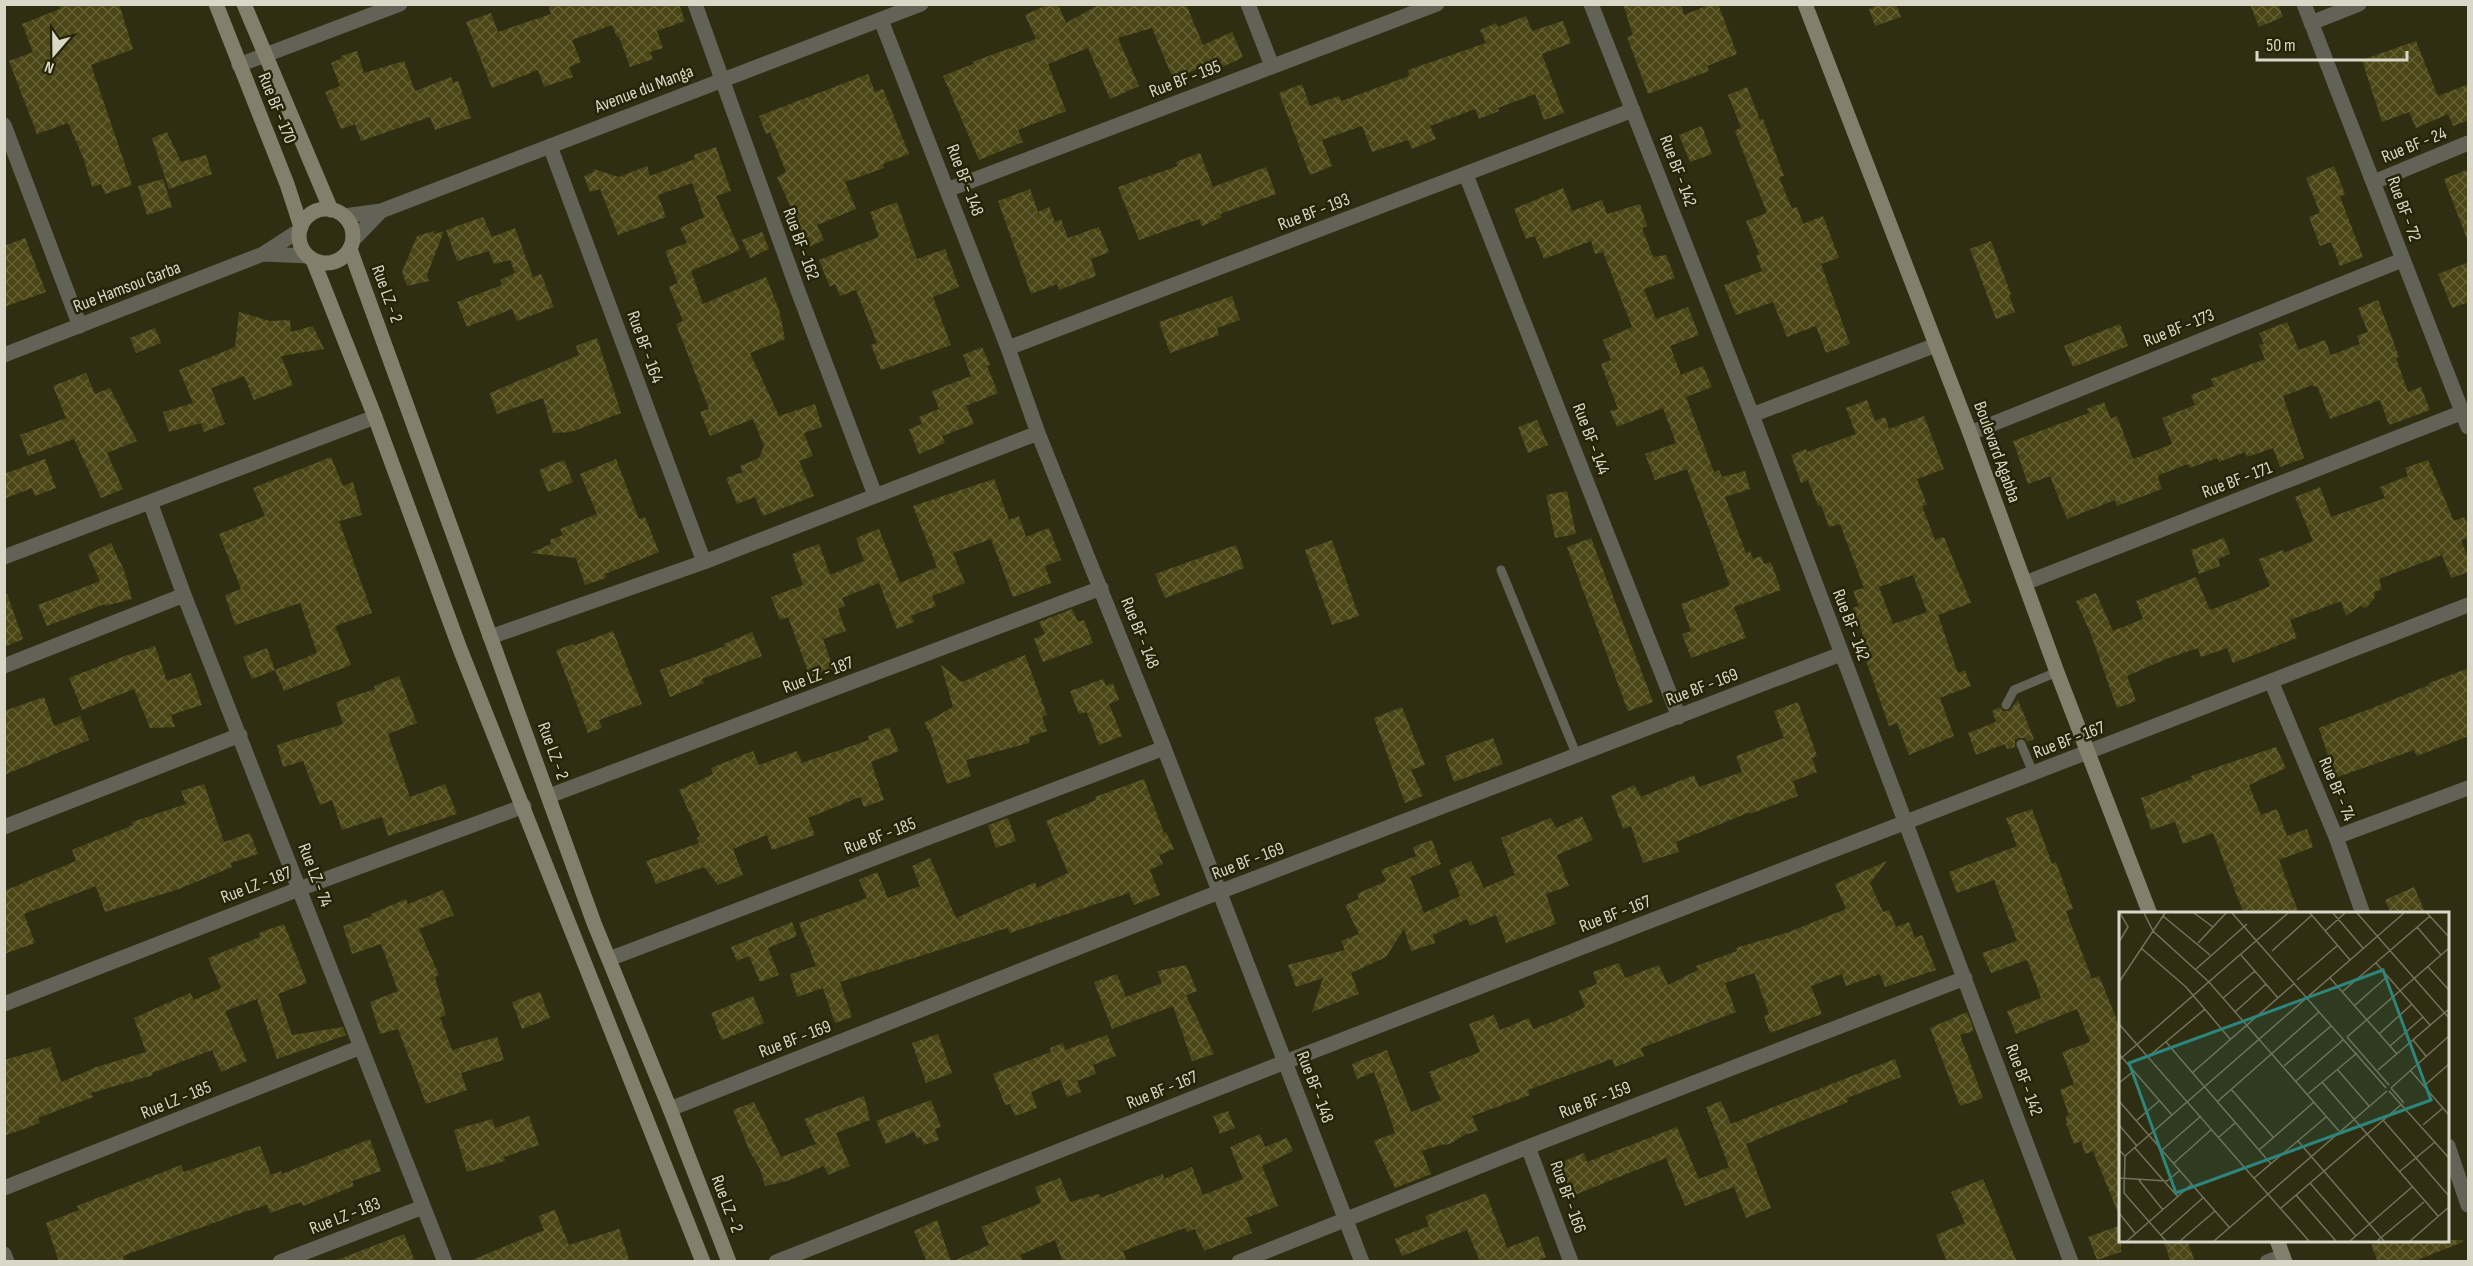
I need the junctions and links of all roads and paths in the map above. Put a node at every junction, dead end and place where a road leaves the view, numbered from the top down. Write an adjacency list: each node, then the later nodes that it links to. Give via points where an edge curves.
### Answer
1 (216, 4): 15 (main road, Rue BF - 170)
2 (244, 4): 14 (main road, Rue BF - 170)
3 (400, 4): 14 (street)
4 (696, 4): 17 (street, Rue BF - 162)
5 (921, 4): 12 (street, Avenue du Manga)
6 (1248, 4): 16 (street)
7 (1437, 4): 16 (street, Rue BF - 195)
8 (1591, 4): 18 (street, Rue BF - 142)
9 (1805, 4): 34 (main road, Boulevard Agabba)
10 (2304, 4): 13 (street, Rue BF - 72)
11 (2359, 4): 13 (street)
12 (881, 20): 17 (street, Avenue du Manga); 25 (street, Rue BF - 148)
13 (2311, 23): 24 (street, Rue BF - 72)
14 (265, 55): 15 (street); 27 (main road, Rue BF - 170)
15 (239, 65): 28 (main road, Rue BF - 170, via 287,184)
16 (1272, 66): 25 (street, Rue BF - 195)
17 (721, 81): 21 (street, Avenue du Manga); 43 (street, Rue BF - 162)
18 (1634, 110): 23 (street, Rue BF - 193); 38 (street, Rue BF - 142)
19 (4, 125): 22 (street)
20 (2469, 143): 24 (street, Rue BF - 24)
21 (550, 146): 26 (street, Avenue du Manga); 46 (street, Rue BF - 164)
22 (8, 148): 33 (street)
23 (1466, 175): 35 (street, Rue BF - 193); 58 (street, Rue BF - 144)
24 (2374, 182): 32 (street, Rue BF - 72)
25 (947, 190): 35 (street, Rue BF - 148)
26 (381, 211): 27 (street); 29 (street)
27 (337, 213): 28 (main road, via 313,213); 29 (main road, via 352,228)
28 (300, 228): 30 (street); 31 (main road, via 301,246)
29 (352, 245): 31 (main road, via 345,256 334,262); 52 (main road, Rue LZ - 2)
30 (263, 254): 31 (street); 33 (street, Rue Hamsou Garba)
31 (311, 258): 39 (main road)
32 (2402, 260): 37 (street, Rue BF - 72); 42 (street, Rue BF - 173)
33 (80, 326): 36 (street, Rue Hamsou Garba)
34 (1936, 345): 38 (street); 42 (main road, Boulevard Agabba)
35 (1008, 348): 41 (street, Rue BF - 148)
36 (4, 355)
37 (2463, 412): 40 (street, Rue BF - 72); 48 (street, Rue BF - 171)
38 (1752, 415): 53 (street, Rue BF - 142)
39 (375, 417): 44 (street); 67 (main road, via 460,649)
40 (2469, 428)
41 (1038, 433): 43 (street); 49 (street, Rue BF - 148)
42 (1970, 433): 48 (main road, Boulevard Agabba)
43 (875, 495): 46 (street)
44 (150, 502): 45 (street); 50 (street, Rue LZ - 74)
45 (4, 557)
46 (704, 562): 52 (street)
47 (1501, 570): 63 (lane)
48 (2025, 583): 55 (main road, Boulevard Agabba)
49 (1101, 588): 61 (street, Rue BF - 148); 66 (street, Rue LZ - 187)
50 (184, 595): 54 (street); 59 (street, Rue LZ - 74)
51 (2469, 605): 56 (street, Rue BF - 167)
52 (490, 637): 66 (main road, Rue LZ - 2)
53 (1841, 654): 58 (street, Rue BF - 169); 68 (street, Rue BF - 142)
54 (4, 666)
55 (2057, 672): 57 (lane, via 2014,690); 62 (main road, Boulevard Agabba)
56 (2271, 681): 62 (street, Rue BF - 167); 70 (street, Rue BF - 74)
57 (2006, 705)
58 (1679, 717): 63 (street, Rue BF - 169)
59 (240, 735): 69 (street); 71 (street, Rue LZ - 74)
60 (2021, 744): 64 (lane)
61 (1164, 748): 72 (street, Rue BF - 148); 75 (street, Rue BF - 185)
62 (2088, 753): 64 (street, Rue BF - 167); 73 (main road, Boulevard Agabba)
63 (1577, 756): 72 (street, Rue BF - 169)
64 (2034, 775): 68 (street, Rue BF - 167)
65 (2469, 788): 70 (street)
66 (549, 796): 75 (main road, Rue LZ - 2)
67 (524, 806): 71 (street, Rue LZ - 187); 94 (main road)
68 (1906, 822): 76 (street, Rue BF - 142); 79 (street, Rue BF - 167)
69 (4, 827)
70 (2336, 837): 74 (street, Rue BF - 74)
71 (299, 889): 77 (street, Rue LZ - 187); 78 (street, Rue LZ - 74)
72 (1219, 892): 79 (street, Rue BF - 148); 80 (street, Rue BF - 169)
73 (2149, 912)
74 (2362, 912)
75 (609, 959): 80 (main road, Rue LZ - 2)
76 (1965, 978): 81 (street, Rue BF - 159); 100 (street, Rue BF - 142)
77 (4, 1004)
78 (361, 1047): 84 (street, Rue LZ - 185); 86 (street, Rue LZ - 74)
79 (1285, 1062): 87 (street, Rue BF - 148); 96 (street, Rue BF - 167)
80 (670, 1109): 95 (main road, Rue LZ - 2)
81 (1528, 1147): 87 (street, Rue BF - 159); 99 (street, Rue BF - 166)
82 (2449, 1148): 83 (street)
83 (2464, 1179): 85 (street)
84 (4, 1188)
85 (2469, 1204)
86 (423, 1207): 92 (street, Rue LZ - 183); 93 (street, Rue LZ - 74)
87 (1346, 1220): 97 (street, Rue BF - 159); 98 (street, Rue BF - 148)
88 (2278, 1242): 90 (main road)
89 (4, 1254): 91 (street)
90 (2284, 1259): 101 (street)
91 (7, 1262)
92 (280, 1262)
93 (445, 1262)
94 (703, 1262)
95 (729, 1262)
96 (776, 1262)
97 (1239, 1262)
98 (1362, 1262)
99 (1571, 1262)
100 (2071, 1262)
101 (2267, 1262)

